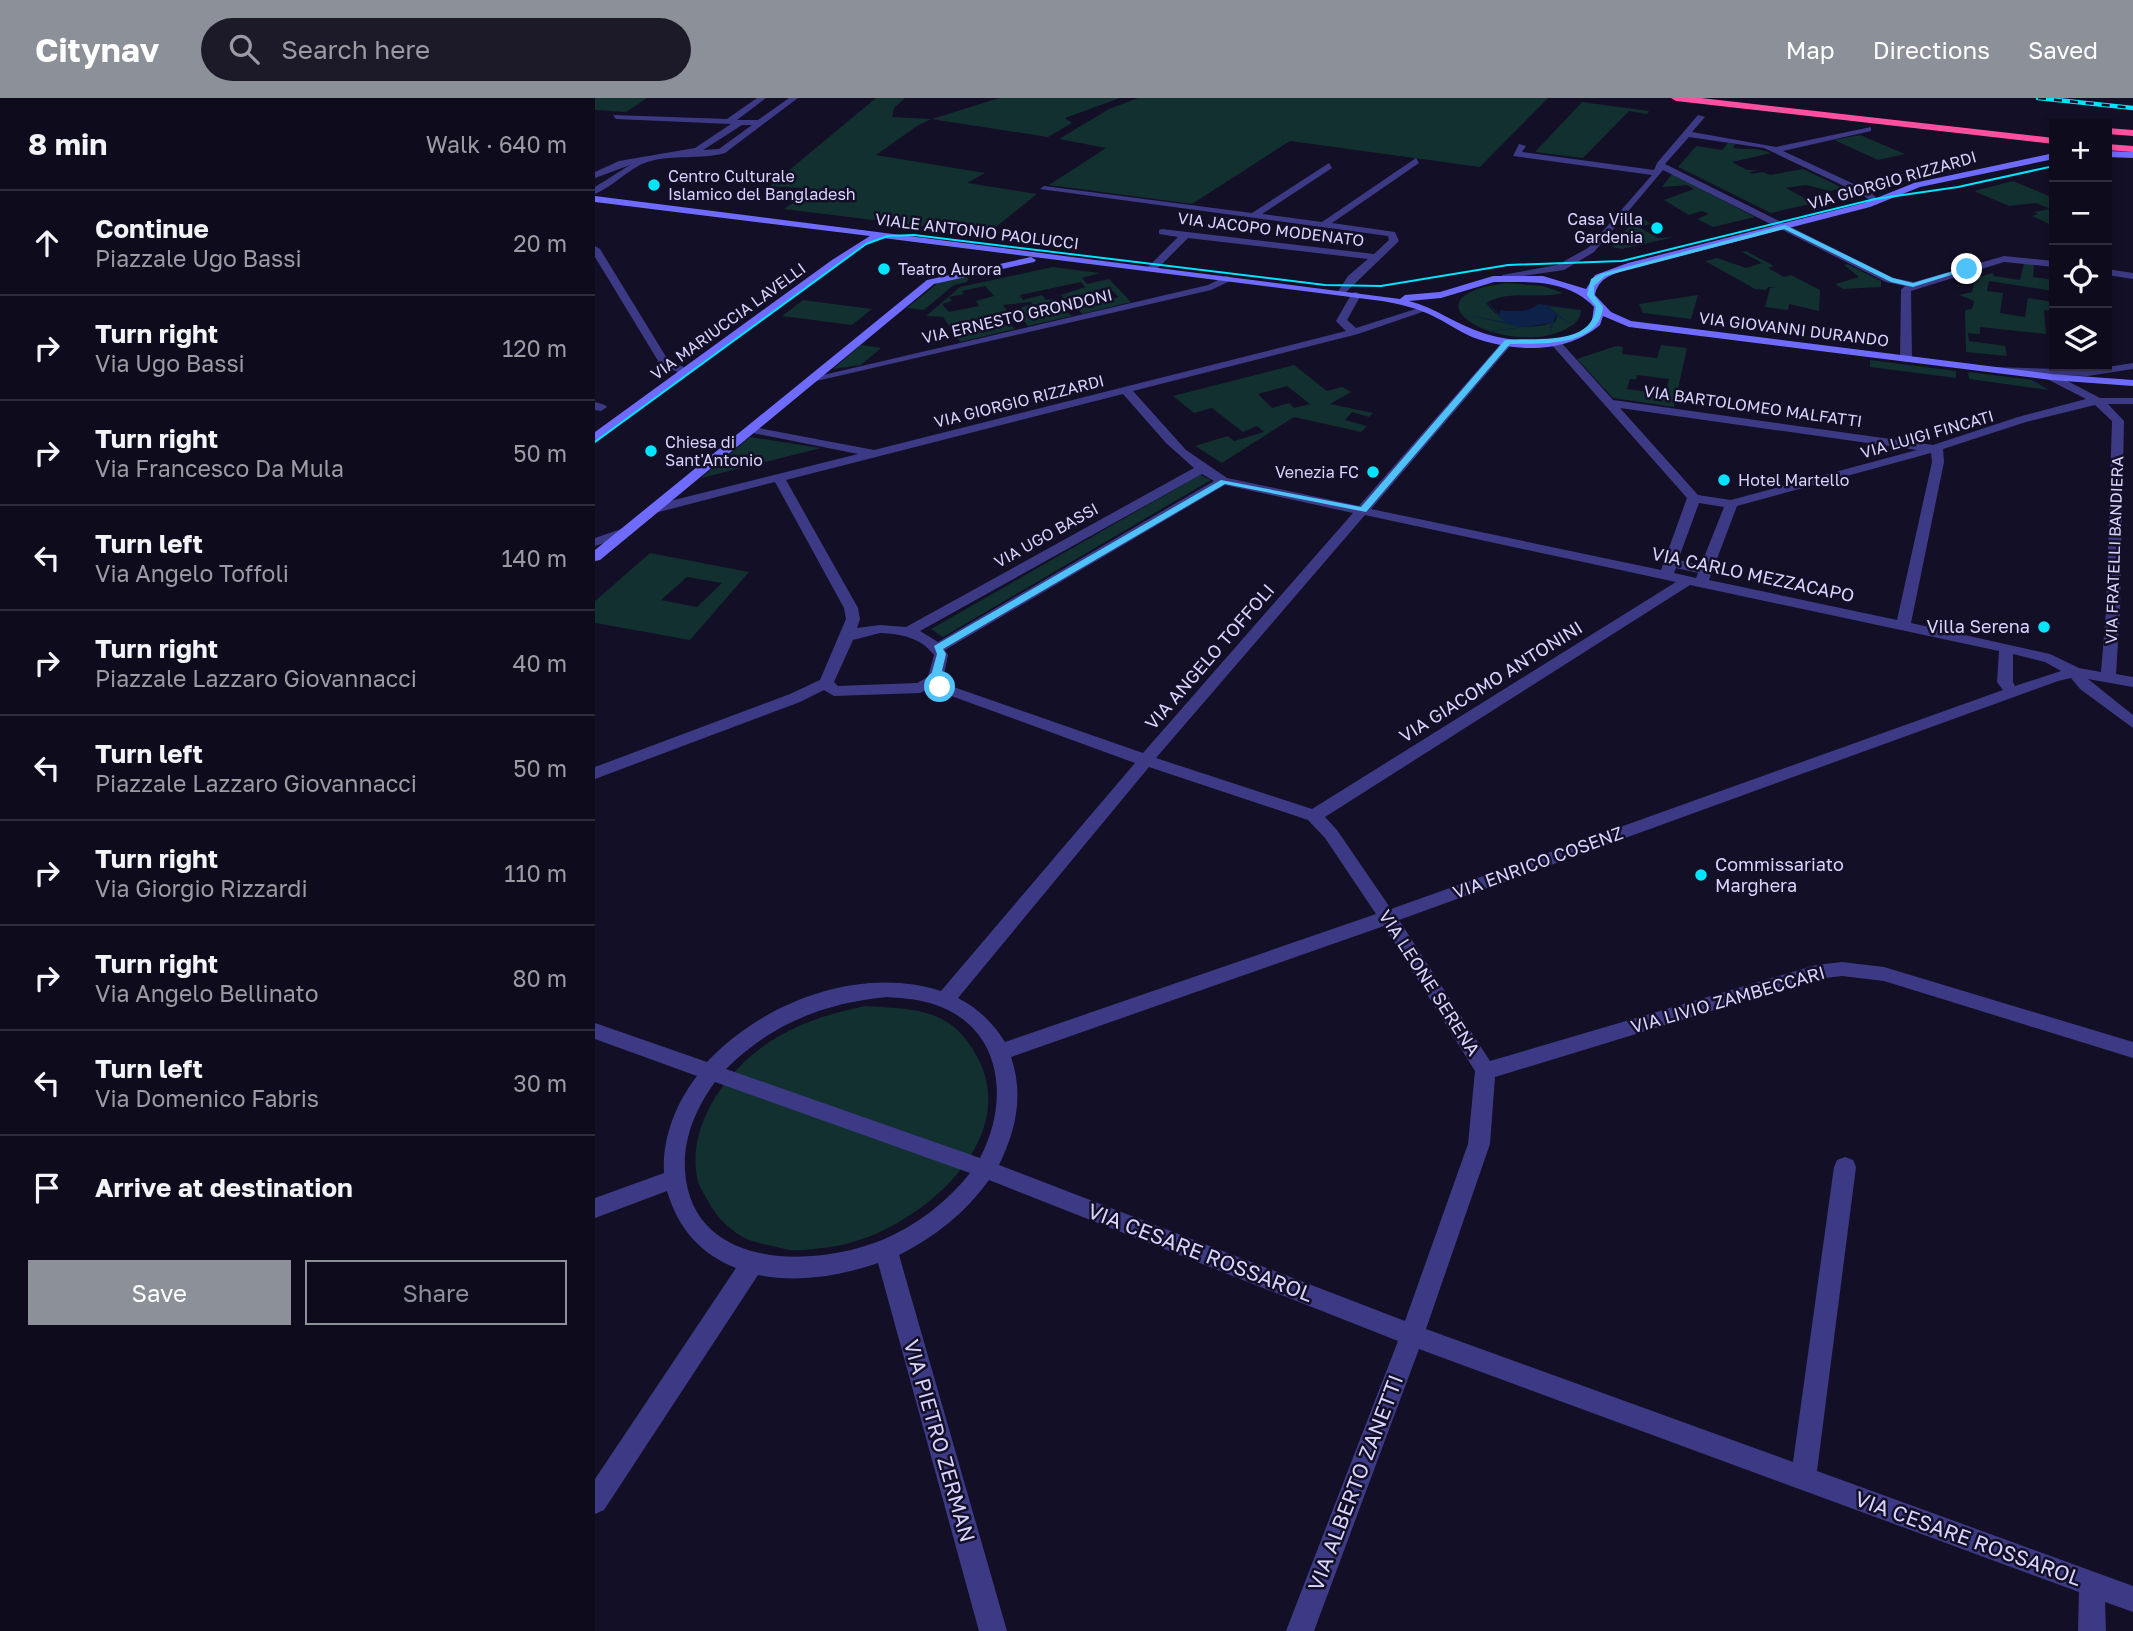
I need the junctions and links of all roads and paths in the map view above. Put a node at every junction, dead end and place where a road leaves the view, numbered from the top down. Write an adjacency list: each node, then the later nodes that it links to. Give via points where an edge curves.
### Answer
1 (762, 98): 9 (street)
2 (795, 98): 10 (street)
3 (1676, 98): 17 (highway)
4 (1716, 98): 12 (highway)
5 (1746, 98): 6 (highway)
6 (1906, 113)
7 (616, 117): 9 (street)
8 (1701, 117): 14 (street)
9 (735, 122): 10 (street); 23 (street, via 708,146)
10 (761, 123): 23 (street, via 722,151)
11 (1868, 130): 22 (street)
12 (2049, 132)
13 (2112, 132): 15 (highway)
14 (1687, 134): 22 (street); 30 (street)
15 (2133, 134)
16 (2112, 138): 18 (highway)
17 (2049, 140)
18 (2133, 140)
19 (1522, 146): 30 (street, via 1516,154)
20 (2112, 147): 21 (highway)
21 (2133, 149)
22 (1775, 150): 35 (street)
23 (685, 153): 27 (street)
24 (2112, 155): 26 (street)
25 (2049, 157): 35 (street, VIA GIORGIO RIZZARDI, via 1917,186)
26 (2133, 157)
27 (643, 160): 31 (street); 33 (street)
28 (1416, 162): 37 (street)
29 (1329, 166): 36 (street)
30 (1659, 169): 38 (street); 52 (street, via 1591,250 1564,266)
31 (595, 175)
32 (1044, 189): 36 (street)
33 (595, 191)
34 (595, 199): 40 (street, VIALE ANTONIO PAOLUCCI)
35 (1876, 202): 38 (street, VIA GIORGIO RIZZARDI)
36 (1255, 215): 37 (street)
37 (1325, 224): 46 (street, via 1392,234 1394,242)
38 (1785, 227): 55 (street, via 1891,280); 59 (street, VIA GIORGIO RIZZARDI, via 1607,273 1593,281)
39 (1162, 232): 41 (street, VIA JACOPO MODENATO)
40 (883, 235): 42 (street, VIALE ANTONIO PAOLUCCI); 71 (street, VIA MARIUCCIA LAVELLI, via 835,262)
41 (1185, 235): 46 (street, VIA JACOPO MODENATO); 49 (street)
42 (971, 247): 44 (street); 45 (street, VIALE ANTONIO PAOLUCCI)
43 (595, 249): 71 (street, via 664,362)
44 (962, 255)
45 (1048, 257): 49 (street, VIALE ANTONIO PAOLUCCI); 53 (street)
46 (1376, 257): 57 (street)
47 (952, 263): 53 (street)
48 (2049, 264): 55 (street, via 2004,259)
49 (1151, 270): 54 (street, VIALE ANTONIO PAOLUCCI)
50 (2112, 273): 51 (street)
51 (2133, 276)
52 (1506, 277): 56 (street); 59 (street, via 1552,281)
53 (938, 279): 73 (street)
54 (1226, 279): 57 (street, VIALE ANTONIO PAOLUCCI); 73 (street, VIA ERNESTO GRONDONI, via 1211,287)
55 (1913, 285): 68 (street, via 1906,290)
56 (1459, 289): 60 (street, via 1430,297); 62 (street); 64 (street, via 1443,308)
57 (1342, 293): 58 (street, VIALE ANTONIO PAOLUCCI)
58 (1356, 295): 60 (street, VIALE ANTONIO PAOLUCCI); 65 (street, via 1341,321)
59 (1590, 295): 61 (street)
60 (1375, 297): 62 (street); 63 (street, via 1405,307 1407,313)
61 (1599, 307): 66 (street, via 1596,323 1588,330); 68 (street, VIA GIOVANNI DURANDO, via 1629,324)
62 (1426, 309): 63 (street); 64 (street)
63 (1394, 320): 64 (street); 65 (street, VIA GIORGIO RIZZARDI)
64 (1453, 322): 67 (street, via 1478,335)
65 (1354, 332): 75 (street, VIA GIORGIO RIZZARDI)
66 (1554, 341): 67 (street); 78 (street)
67 (1508, 342): 89 (street, VIA ANGELO TOFFOLI)
68 (1906, 359): 70 (street, VIA GIOVANNI DURANDO)
69 (2133, 366): 70 (street, VIA GIOVANNI DURANDO, via 2088,373)
70 (1989, 369): 72 (street, VIA GIOVANNI DURANDO)
71 (686, 372): 80 (street, VIA MARIUCCIA LAVELLI)
72 (2050, 377): 74 (street, VIA GIOVANNI DURANDO); 76 (street, VIA FRATELLI BANDIERA)
73 (812, 379): 79 (street)
74 (2133, 383)
75 (1126, 390): 82 (street, VIA GIORGIO RIZZARDI); 83 (street, VIA CARLO MEZZACAPO)
76 (2097, 400): 77 (street, VIA LUIGI FINCATI); 81 (street, VIA LUIGI FINCATI); 101 (street, VIA FRATELLI BANDIERA, via 2118,421)
77 (2133, 401)
78 (1607, 404): 81 (street, VIA BARTOLOMEO MALFATTI); 86 (street)
79 (752, 429): 82 (street); 88 (street)
80 (595, 438)
81 (1937, 449): 87 (street, VIA LUIGI FINCATI); 95 (street, via 1938,463)
82 (874, 454): 84 (street, VIA GIORGIO RIZZARDI)
83 (1200, 470): 85 (street, VIA CARLO MEZZACAPO); 96 (street, VIA UGO BASSI)
84 (779, 478): 88 (street, VIA GIORGIO RIZZARDI); 97 (street, via 851,608)
85 (1223, 481): 89 (street, VIA CARLO MEZZACAPO); 98 (street)
86 (1694, 498): 87 (street); 93 (street)
87 (1731, 504): 94 (street)
88 (655, 509): 90 (street)
89 (1363, 510): 93 (street, VIA CARLO MEZZACAPO); 107 (street, VIA ANGELO TOFFOLI)
90 (627, 531): 91 (street); 92 (street)
91 (595, 542)
92 (595, 557)
93 (1668, 569): 94 (street, VIA CARLO MEZZACAPO); 94 (street)
94 (1698, 578): 95 (street, VIA CARLO MEZZACAPO); 109 (street, VIA GIACOMO ANTONINI)
95 (1903, 626): 99 (street, VIA CARLO MEZZACAPO)
96 (909, 631): 97 (street, via 862,631); 98 (street)
97 (847, 637): 104 (street)
98 (937, 648): 102 (street, via 941,654)
99 (2006, 649): 100 (street, VIA CARLO MEZZACAPO, via 2050,659); 105 (street, via 2005,682)
100 (2075, 672): 101 (street, VIA CARLO MEZZACAPO); 105 (street, VIA ENRICO COSENZ); 106 (street, via 2085,686)
101 (2108, 677): 103 (street, VIA CARLO MEZZACAPO)
102 (935, 679): 104 (street, via 920,688 834,691); 107 (street, via 940,687)
103 (2133, 682)
104 (826, 683): 108 (street)
105 (2012, 692): 110 (street, VIA ENRICO COSENZ)
106 (2133, 723)
107 (1146, 760): 109 (street); 111 (street, VIA ANGELO TOFFOLI)
108 (595, 773)
109 (1314, 816): 110 (street, VIA LEONE SERENA)
110 (1388, 917): 114 (street, VIA ENRICO COSENZ); 115 (street, VIA LEONE SERENA)
111 (945, 1000): 114 (street, via 987,1030); 116 (street, via 887,989 823,999 761,1028)
112 (595, 1031): 116 (street, VIA CESARE ROSSAROL)
113 (2133, 1050): 115 (street, VIA LIVIO ZAMBECCARI, via 1884,974 1842,969 1806,975)
114 (1001, 1052): 118 (street, via 1008,1073 1006,1121)
115 (1485, 1071): 123 (street, VIA LEONE SERENA, via 1479,1144)
116 (711, 1072): 118 (street, VIA CESARE ROSSAROL); 119 (street, via 687,1108 675,1143)
117 (1845, 1167): 124 (street)
118 (985, 1169): 121 (street, via 936,1220); 123 (street, VIA CESARE ROSSAROL)
119 (673, 1179): 120 (street); 122 (street, via 685,1216 712,1245)
120 (595, 1208)
121 (886, 1250): 122 (street, via 817,1268); 128 (street, VIA PIETRO ZERMAN)
122 (752, 1264): 125 (street)
123 (1412, 1335): 124 (street, VIA CESARE ROSSAROL); 129 (street, VIA ALBERTO ZANETTI)
124 (1803, 1478): 126 (street, VIA CESARE ROSSAROL)
125 (595, 1501)
126 (2092, 1585): 127 (street, VIA CESARE ROSSAROL); 130 (street)
127 (2133, 1600)
128 (993, 1631)
129 (1300, 1631)
130 (2092, 1631)

